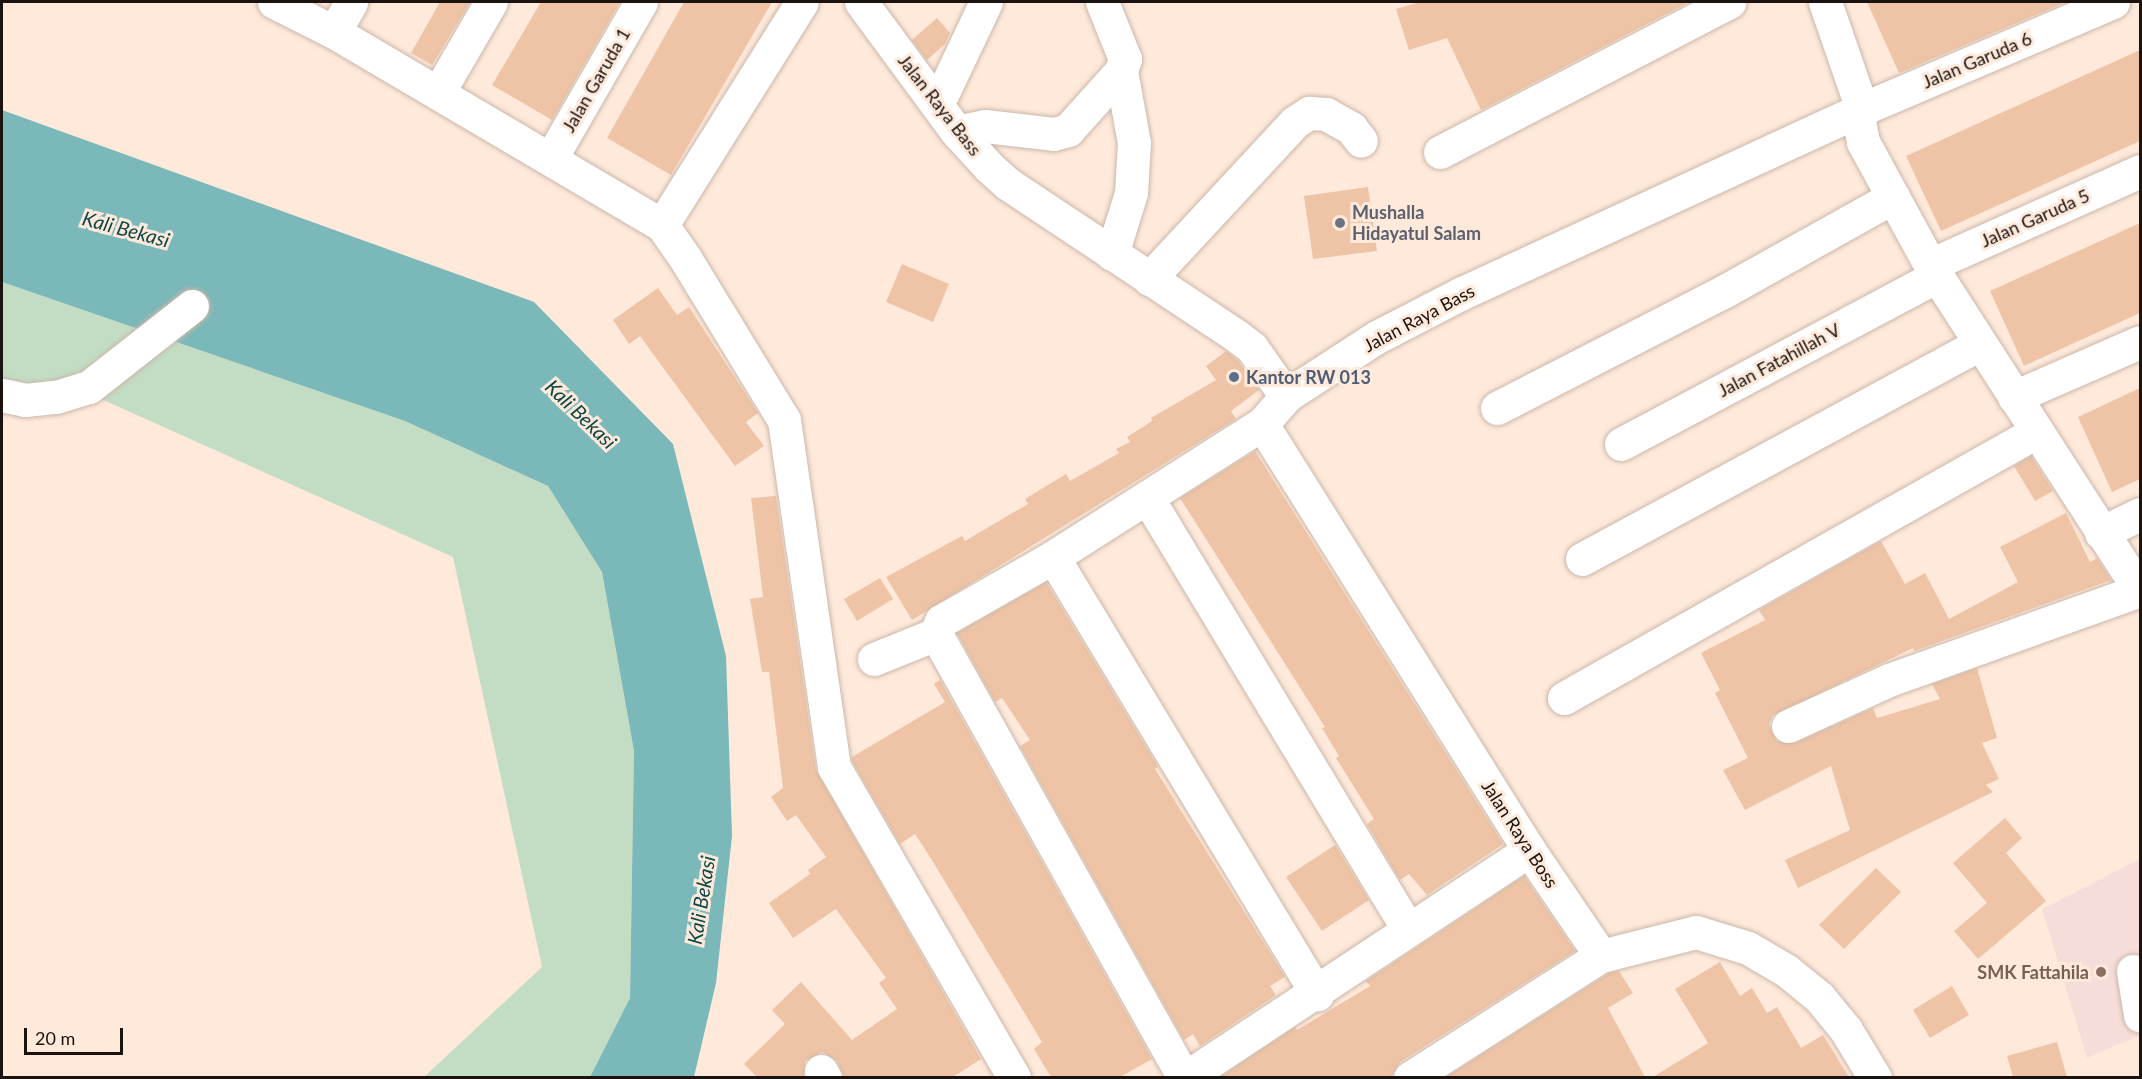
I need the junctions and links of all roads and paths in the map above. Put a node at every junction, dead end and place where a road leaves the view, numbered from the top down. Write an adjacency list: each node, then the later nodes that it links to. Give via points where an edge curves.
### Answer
1 (274, 2): 12 (street)
2 (351, 2): 12 (street)
3 (491, 2): 14 (street)
4 (641, 2): 20 (street, Jalan Garuda 1)
5 (802, 2): 23 (street)
6 (861, 2): 15 (street, Jalan Raya Bass)
7 (986, 2): 15 (street)
8 (1102, 2): 13 (street, via 1122,47 1125,59)
9 (1729, 2): 19 (street)
10 (1825, 2): 16 (street)
11 (2113, 2): 16 (street, Jalan Garuda 6)
12 (334, 32): 14 (street)
13 (1121, 71): 17 (street, via 1062,134 1003,126); 24 (street, via 1134,143 1131,193)
14 (438, 93): 20 (street)
15 (938, 103): 17 (street, Jalan Raya Bass)
16 (1861, 121): 22 (street); 31 (street, Jalan Raya Bass, via 1462,293 1377,338)
17 (957, 132): 24 (street, Jalan Raya Bass, via 1008,184)
18 (1361, 141): 26 (street, via 1351,128 1326,114 1310,113 1295,122)
19 (1440, 152)
20 (551, 158): 23 (street)
21 (2140, 171): 25 (street, Jalan Garuda 5)
22 (1893, 197): 25 (street); 33 (street, via 1723,292)
23 (662, 225): 53 (street, via 784,420 834,767)
24 (1112, 254): 26 (street, Jalan Raya Bass)
25 (1933, 271): 29 (street); 36 (street, Jalan Fatahillah V)
26 (1149, 279): 31 (street, Jalan Raya Bass, via 1252,348)
27 (192, 306): 30 (street, via 88,387 56,397 25,400)
28 (2140, 342): 32 (street)
29 (1980, 344): 32 (street); 41 (street)
30 (2, 395)
31 (1286, 396): 34 (street)
32 (2014, 397): 35 (street)
33 (1497, 408)
34 (1262, 424): 37 (street); 47 (street, Jalan Raya Boss)
35 (2036, 432): 39 (street); 45 (street)
36 (1621, 444)
37 (1147, 497): 40 (street); 48 (street)
38 (2140, 514): 39 (street)
39 (2120, 547): 42 (street)
40 (1053, 557): 43 (street, via 952,613 941,621); 51 (street)
41 (1582, 559)
42 (2140, 590): 46 (street, via 1889,680)
43 (936, 634): 44 (street); 54 (street)
44 (874, 659)
45 (1564, 698)
46 (1788, 726)
47 (1529, 850): 48 (street); 49 (street, Jalan Raya Boss)
48 (1408, 929): 51 (street)
49 (1601, 956): 55 (street); 56 (street, via 1688,932 1705,933 1748,948 1787,971 1819,997 1846,1030)
50 (2133, 971): 52 (street)
51 (1317, 994): 54 (street)
52 (2140, 1015)
53 (1014, 1077)
54 (1185, 1077)
55 (1410, 1077)
56 (1875, 1077)

